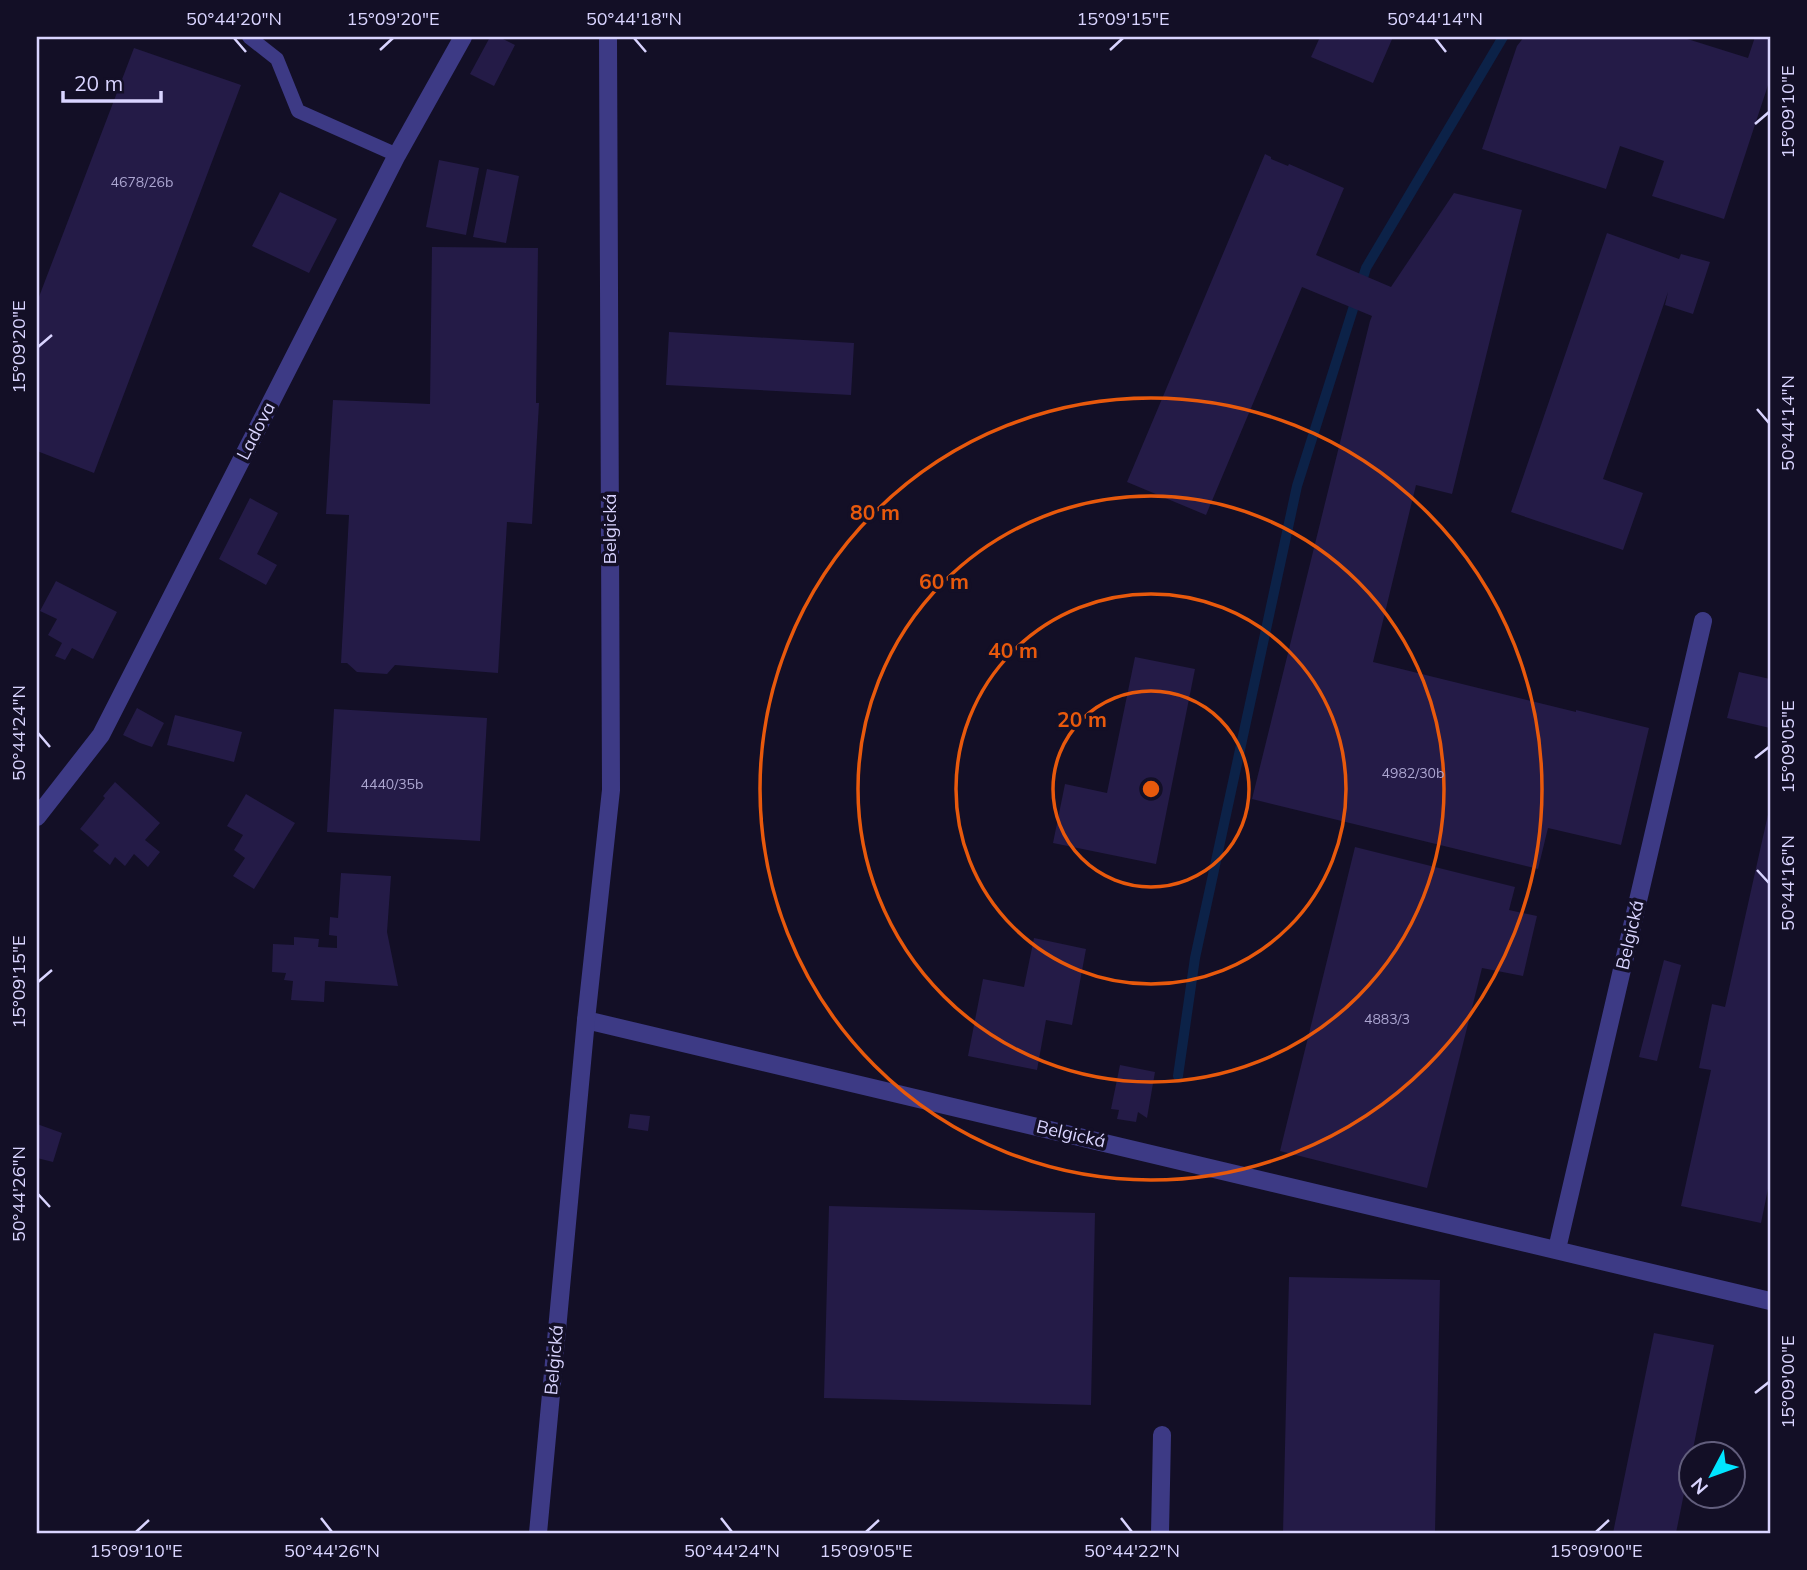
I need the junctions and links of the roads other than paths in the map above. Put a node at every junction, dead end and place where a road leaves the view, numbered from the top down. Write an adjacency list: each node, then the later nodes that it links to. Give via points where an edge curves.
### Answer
1 (249, 37): 4 (lane, via 277,59 298,111)
2 (463, 37): 4 (street, Ladova)
3 (608, 37): 7 (street, Belgická, via 611,790)
4 (397, 156): 6 (street, Ladova, via 101,736)
5 (1703, 621): 8 (street, Belgická)
6 (37, 817)
7 (586, 1020): 8 (street, Belgická); 11 (street, Belgická)
8 (1557, 1249): 9 (street, Belgická)
9 (1770, 1301)
10 (1162, 1435): 12 (street)
11 (538, 1533)
12 (1160, 1533)

